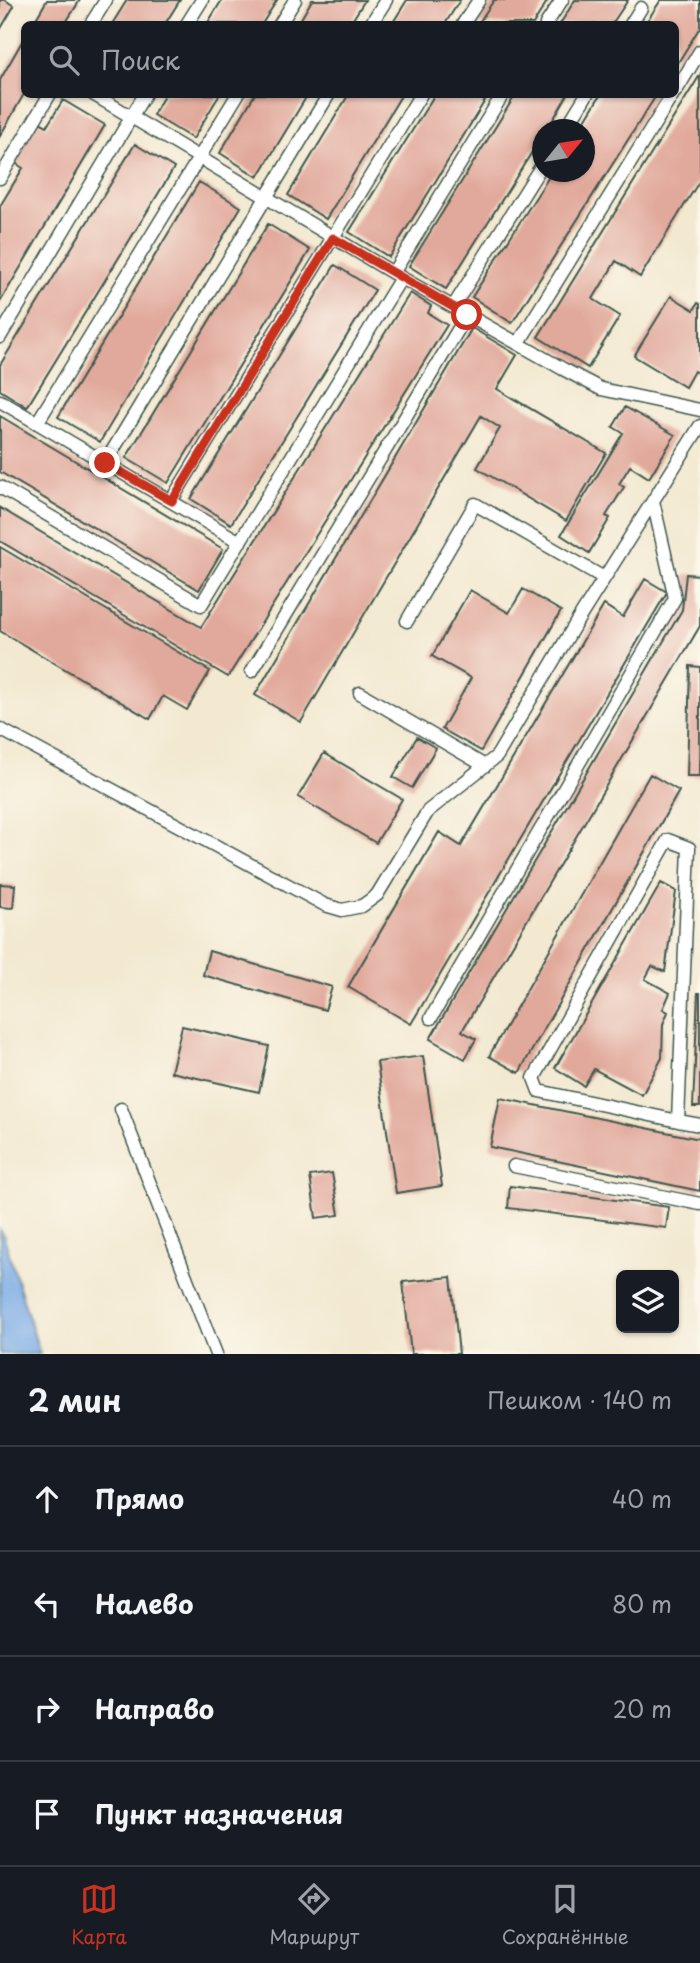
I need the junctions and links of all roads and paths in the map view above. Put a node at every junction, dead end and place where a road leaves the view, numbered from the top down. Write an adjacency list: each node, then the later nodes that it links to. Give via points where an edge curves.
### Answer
1 (106, 0): 8 (lane)
2 (202, 0): 9 (lane)
3 (295, 0): 10 (lane)
4 (386, 0): 11 (lane)
5 (478, 0): 12 (lane)
6 (562, 0): 13 (lane)
7 (641, 8): 14 (lane)
8 (93, 21)
9 (189, 21)
10 (282, 21)
11 (373, 21)
12 (466, 21)
13 (548, 21)
14 (633, 21)
15 (700, 51): 16 (lane)
16 (679, 85)
17 (48, 98): 29 (lane)
18 (100, 98): 26 (lane)
19 (143, 98): 26 (lane)
20 (236, 98): 28 (lane)
21 (327, 98): 31 (lane)
22 (419, 98): 32 (lane)
23 (501, 98): 33 (lane)
24 (585, 98): 27 (lane)
25 (671, 98): 37 (lane)
26 (131, 117): 28 (lane); 36 (lane)
27 (572, 119)
28 (199, 158): 31 (lane); 40 (lane)
29 (0, 178)
30 (532, 181): 34 (lane)
31 (266, 198): 32 (lane); 42 (lane)
32 (333, 238): 33 (lane); 45 (lane)
33 (397, 275): 34 (lane); 46 (lane)
34 (453, 307): 35 (lane)
35 (467, 315): 37 (lane); 49 (lane)
36 (0, 337)
37 (518, 344): 39 (lane, via 601,389)
38 (0, 401): 40 (lane)
39 (700, 410)
40 (37, 423): 42 (lane)
41 (700, 426): 44 (lane)
42 (105, 463): 45 (lane)
43 (0, 487): 46 (lane, via 201,605)
44 (653, 500): 47 (lane); 53 (lane, via 675,598)
45 (172, 501): 46 (lane)
46 (240, 542)
47 (604, 578): 48 (lane, via 475,504); 52 (lane, via 497,756)
48 (407, 621)
49 (252, 671)
50 (360, 693): 52 (lane)
51 (0, 729): 52 (lane, via 325,905 342,910 362,906 377,894 428,811)
52 (485, 766)
53 (431, 1018)
54 (121, 1109): 59 (lane)
55 (678, 1121): 55 (lane, via 539,1091 534,1078 668,840 689,848); 56 (lane)
56 (700, 1125)
57 (513, 1166): 58 (lane)
58 (700, 1204)
59 (216, 1354)

